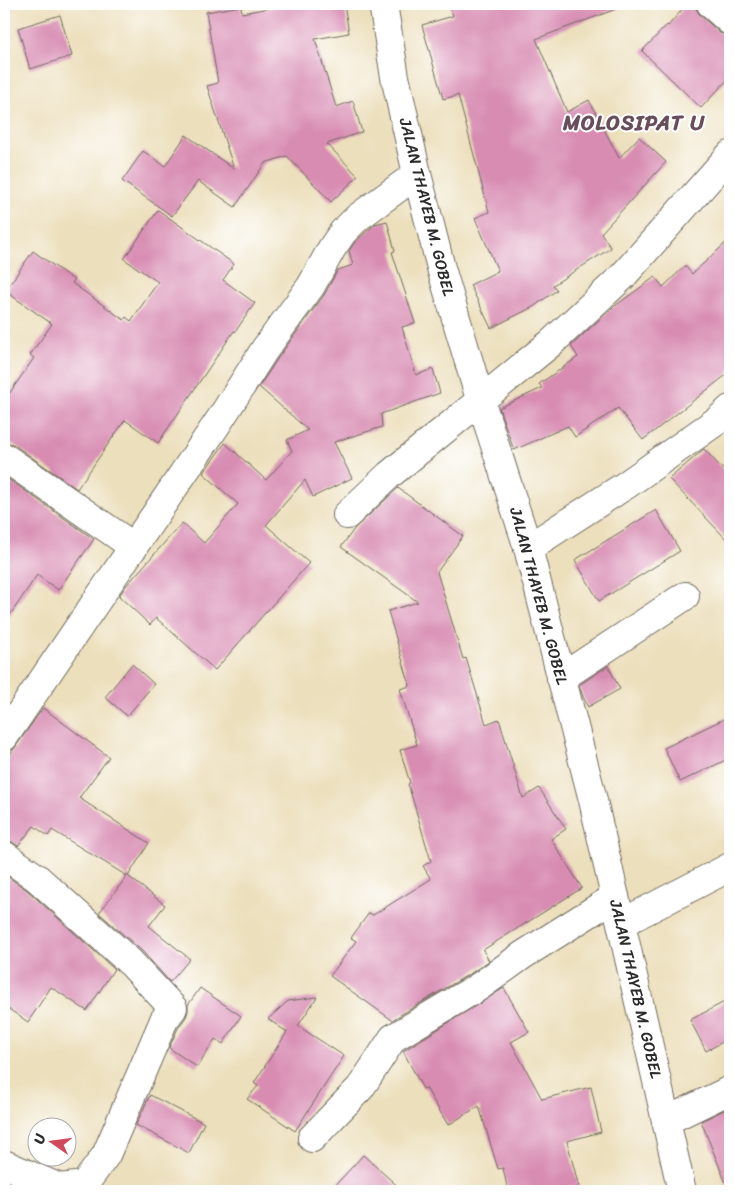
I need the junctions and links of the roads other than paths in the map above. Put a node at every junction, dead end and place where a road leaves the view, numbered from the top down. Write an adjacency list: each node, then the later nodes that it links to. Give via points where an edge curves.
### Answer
1 (383, 4): 5 (street, JALAN THAYEB M. GOBEL, via 395,77)
2 (712, 4): 3 (street)
3 (730, 21)
4 (728, 164): 6 (street, via 622,277 551,343)
5 (417, 174): 6 (street, JALAN THAYEB M. GOBEL); 10 (street, via 343,232 311,286 265,349)
6 (480, 399): 9 (street); 11 (street, JALAN THAYEB M. GOBEL)
7 (730, 409): 11 (street, via 626,485)
8 (4, 458): 10 (street)
9 (346, 515)
10 (134, 547): 14 (street)
11 (528, 548): 13 (street, JALAN THAYEB M. GOBEL)
12 (685, 596): 13 (street)
13 (561, 678): 17 (street, JALAN THAYEB M. GOBEL)
14 (4, 737)
15 (4, 856): 22 (street, via 37,878 125,957 173,1008 164,1020 106,1155 84,1185 60,1188)
16 (730, 867): 18 (street)
17 (616, 896): 18 (street, JALAN THAYEB M. GOBEL); 21 (street, via 480,986 393,1038 360,1087)
18 (622, 923): 20 (street, JALAN THAYEB M. GOBEL)
19 (730, 1090): 20 (street)
20 (666, 1121): 23 (street, JALAN THAYEB M. GOBEL)
21 (312, 1138)
22 (4, 1164)
23 (682, 1191)

